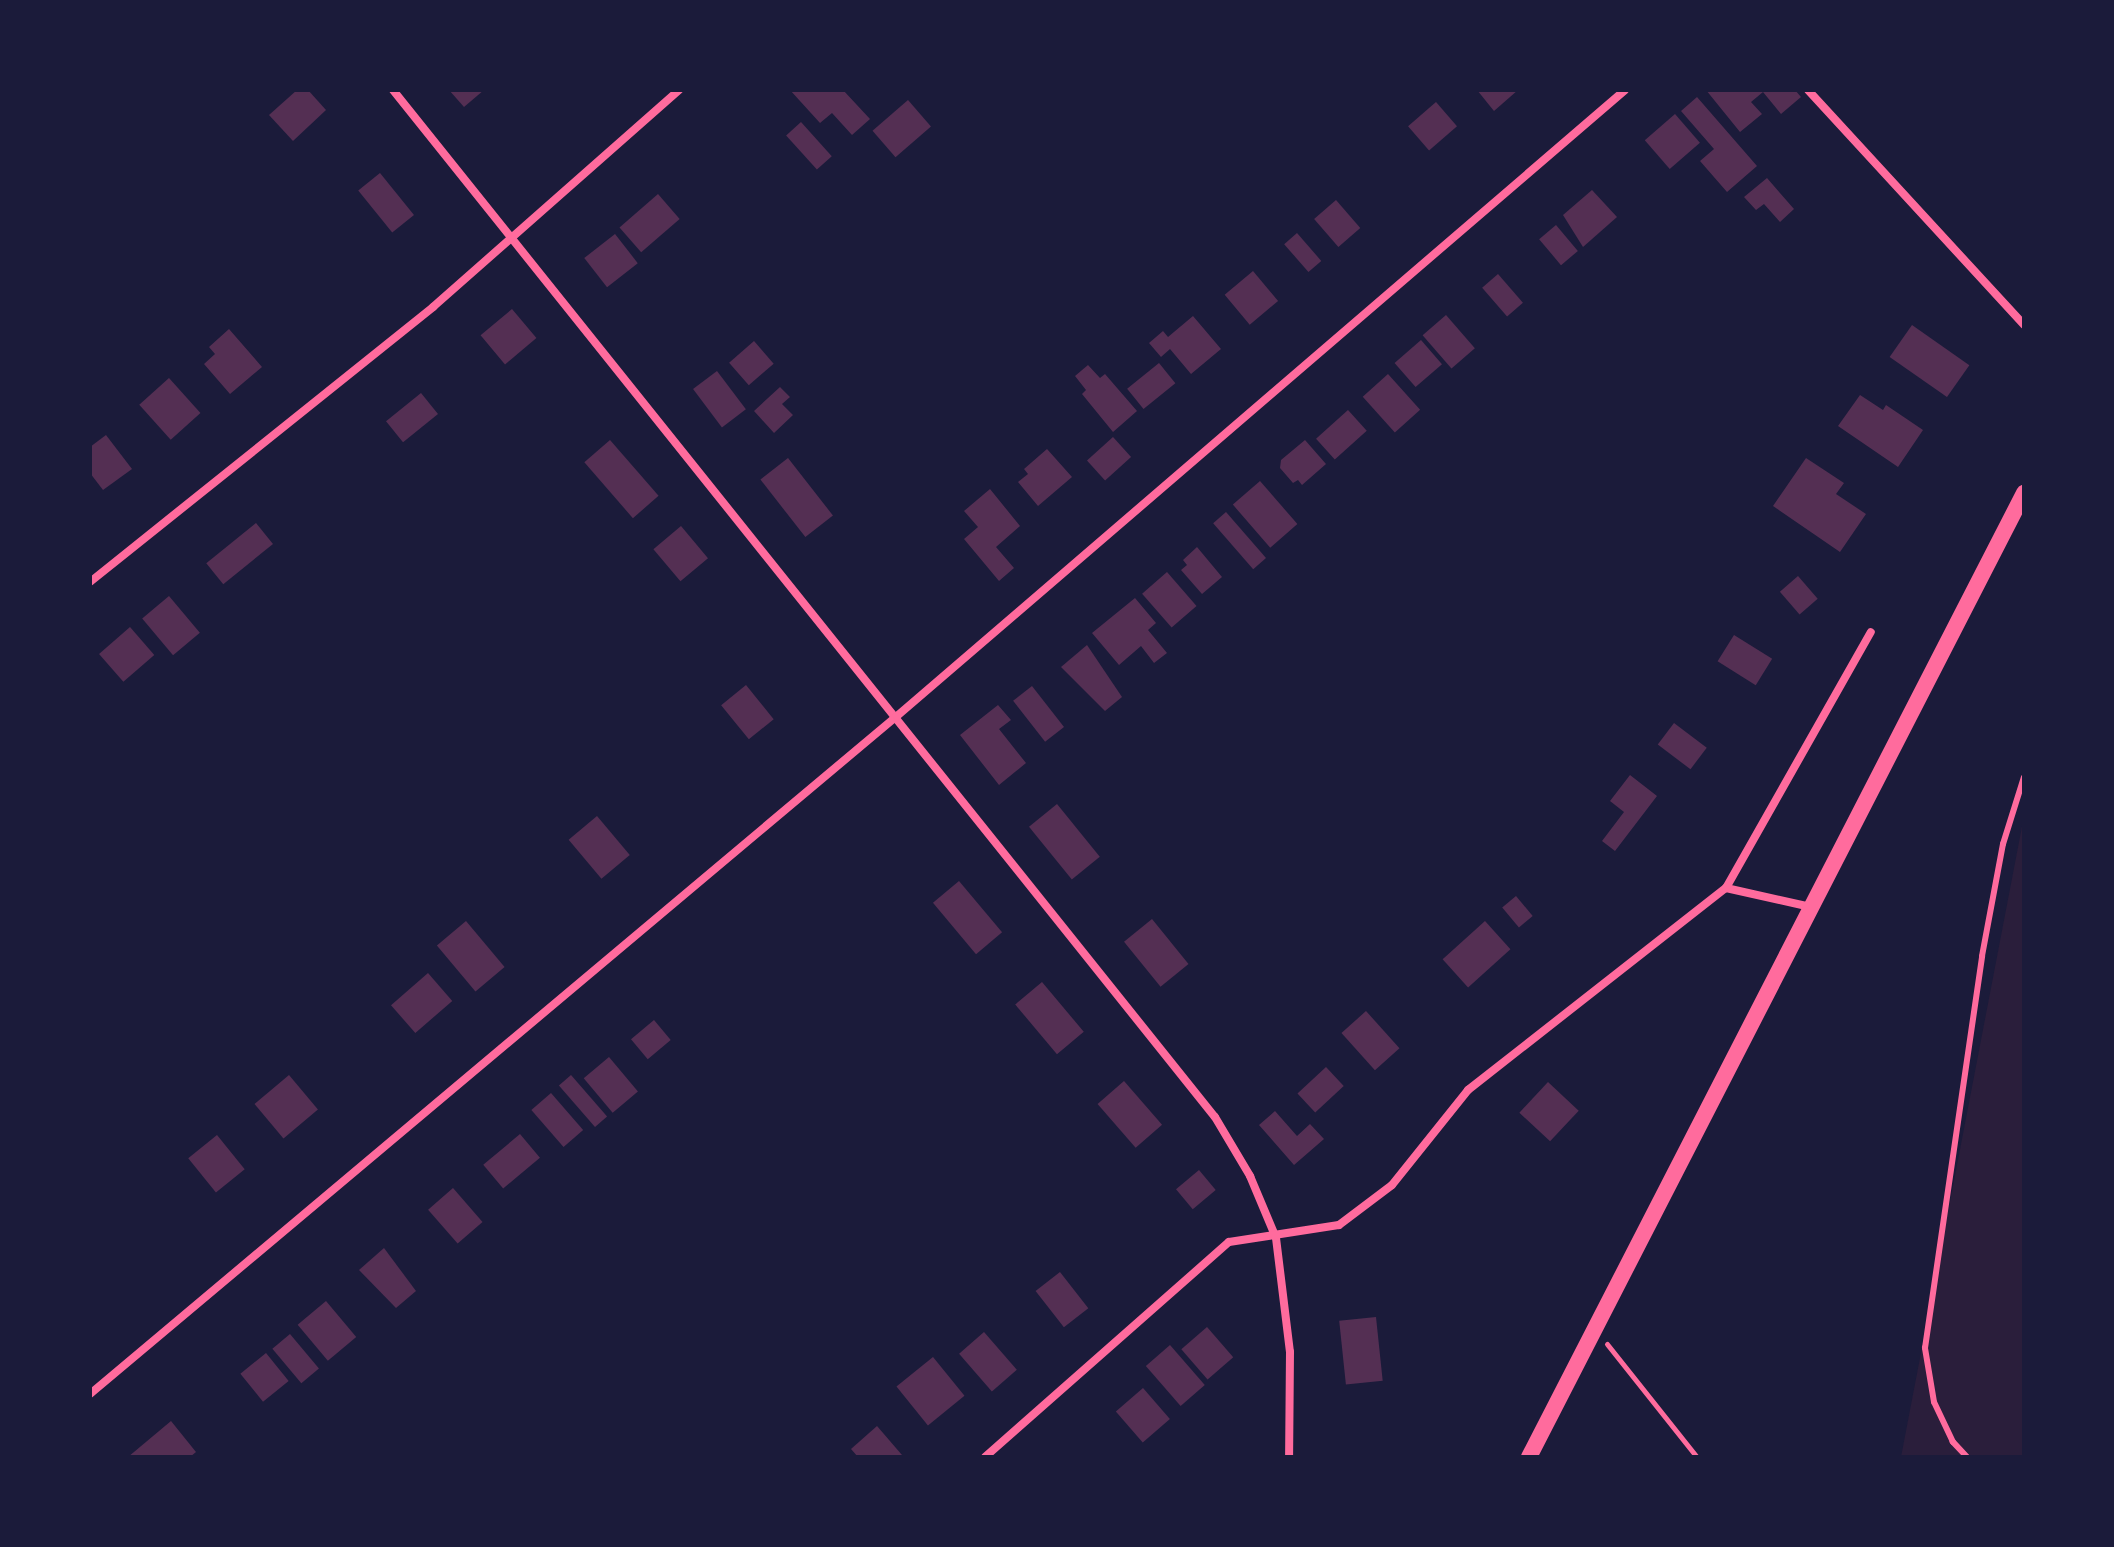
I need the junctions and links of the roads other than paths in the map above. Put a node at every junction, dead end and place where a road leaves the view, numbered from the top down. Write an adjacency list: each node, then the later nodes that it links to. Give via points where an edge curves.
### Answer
1 (393, 90): 5 (street)
2 (679, 90): 5 (street)
3 (1625, 90): 10 (street)
4 (1808, 90): 6 (street)
5 (511, 236): 8 (street, via 433,307); 10 (street)
6 (2024, 325)
7 (2024, 493): 13 (main road)
8 (90, 582)
9 (1871, 632): 12 (street)
10 (897, 716): 14 (street, via 1215,1117 1250,1176); 15 (street)
11 (2024, 777): 19 (lane, via 2003,844 1982,956 1925,1348 1934,1402 1953,1442)
12 (1726, 888): 13 (street); 14 (street, via 1468,1090 1392,1185 1339,1225)
13 (1811, 908): 18 (main road)
14 (1276, 1238): 16 (street, via 1229,1242); 17 (street, via 1289,1338)
15 (90, 1394)
16 (985, 1457)
17 (1289, 1457)
18 (1529, 1457)
19 (1967, 1457)

